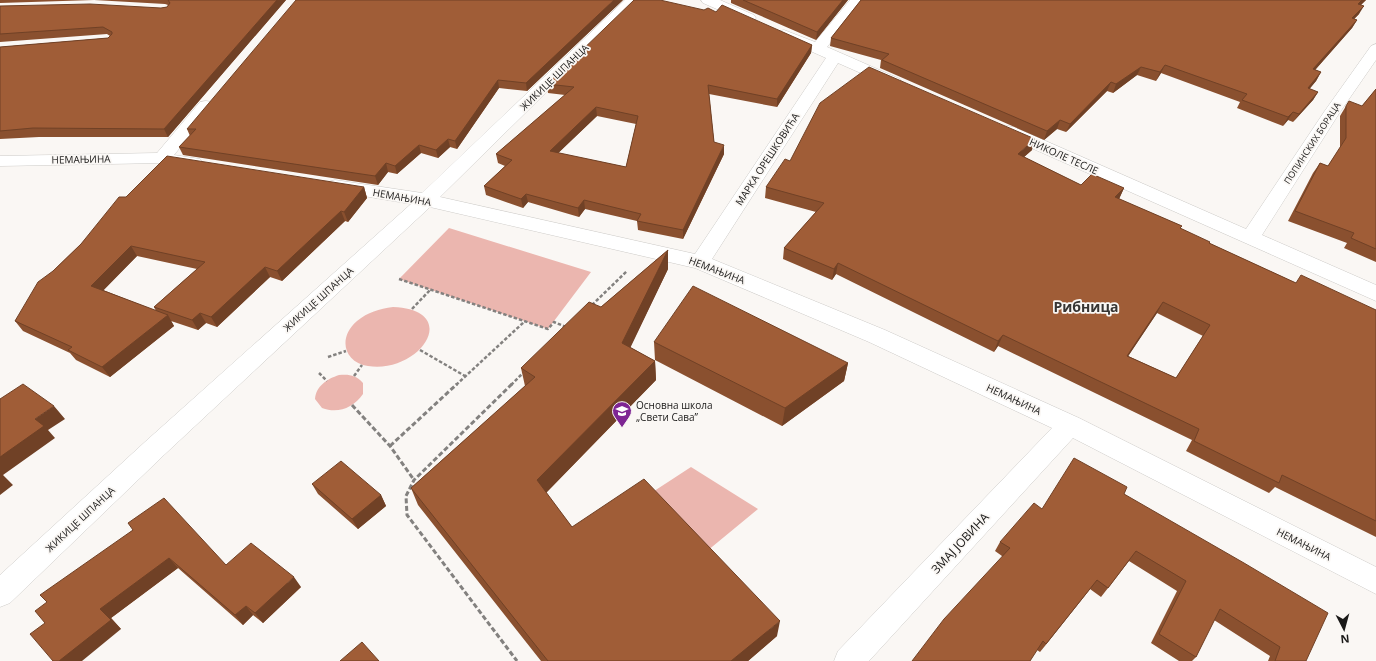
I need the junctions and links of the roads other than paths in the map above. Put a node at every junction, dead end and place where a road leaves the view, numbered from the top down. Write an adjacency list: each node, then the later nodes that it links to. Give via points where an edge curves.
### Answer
1 (633, 0): 14 (street, ЖИКИЦЕ ШПАНЦА)
2 (708, 0): 4 (street)
3 (857, 0): 4 (street)
4 (818, 48): 6 (street)
5 (1376, 49): 15 (street, ПОПИНСКИХ БОРАЦА)
6 (835, 56): 7 (street); 16 (street, МАРКА ОРЕШКОВИЋА)
7 (908, 88)
8 (218, 92): 10 (street)
9 (995, 126): 15 (street, НИКОЛЕ ТЕСЛЕ)
10 (162, 158): 11 (street, НЕМАЊИНА); 12 (street, НЕМАЊИНА)
11 (0, 160)
12 (217, 167)
13 (317, 183): 14 (street, НЕМАЊИНА)
14 (426, 200): 16 (street, НЕМАЊИНА); 20 (street, ЖИКИЦЕ ШПАНЦА)
15 (1250, 238): 17 (street, НИКОЛЕ ТЕСЛЕ)
16 (700, 262): 18 (street, НЕМАЊИНА, via 877,336)
17 (1376, 294)
18 (1070, 425): 19 (street, НЕМАЊИНА); 21 (street, ЗМАЈ ЈОВИНА)
19 (1376, 581)
20 (0, 594)
21 (849, 661)

